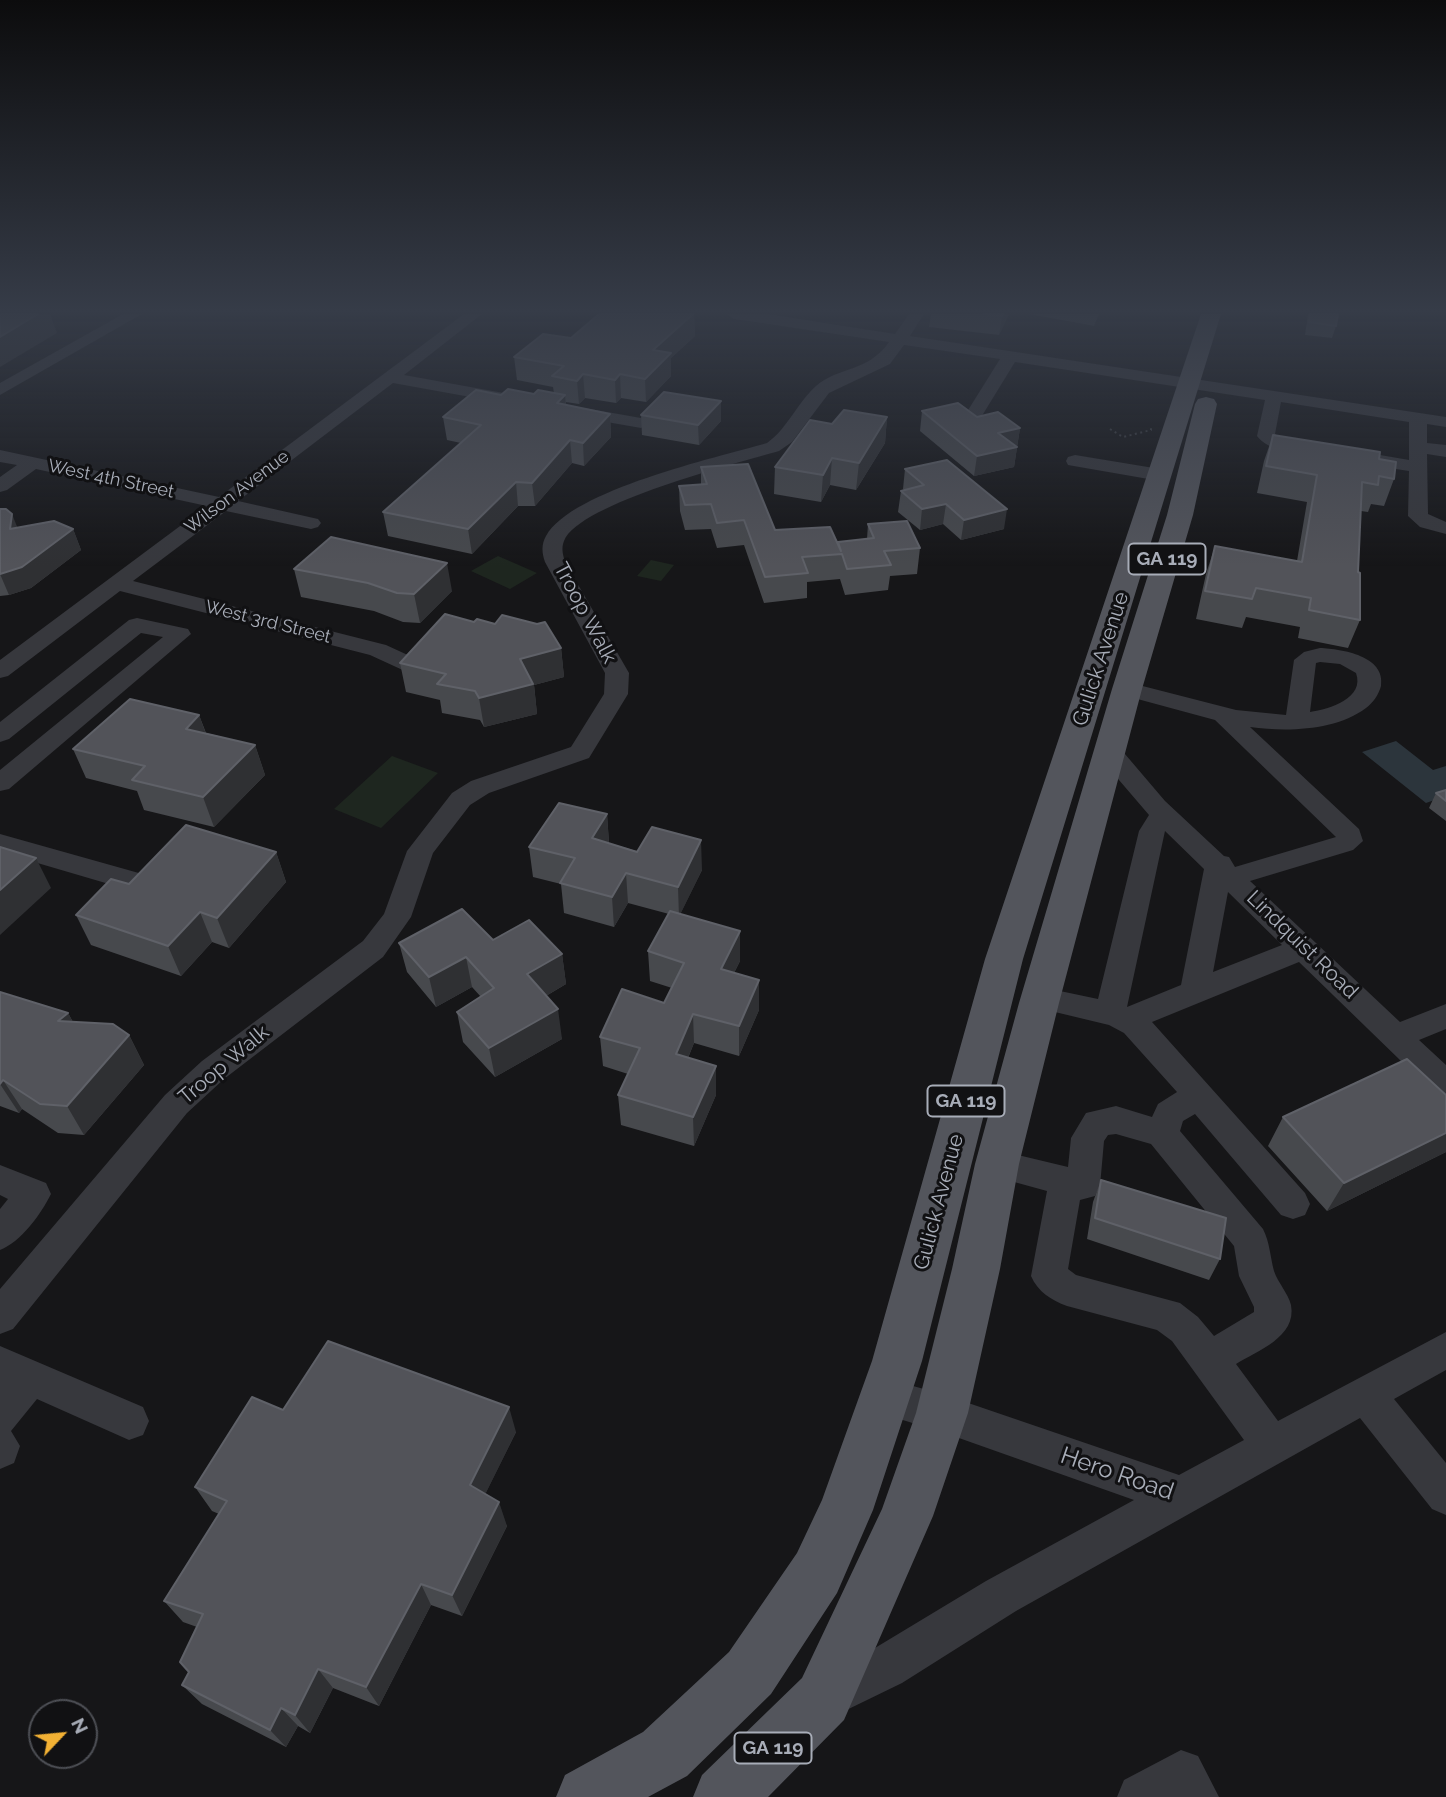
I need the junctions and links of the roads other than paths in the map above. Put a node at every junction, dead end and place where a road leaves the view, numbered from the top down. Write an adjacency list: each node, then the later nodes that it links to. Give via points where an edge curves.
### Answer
1 (364, 398): 23 (street, Wilson Avenue)
2 (499, 398): 9 (street)
3 (816, 398): 54 (street, Troop Walk, via 786,438 772,447 674,476 585,510 556,534 551,548 555,562 617,673 616,694 580,752 480,787 461,799 420,851 397,917 373,948 213,1070 176,1104)
4 (984, 398): 11 (street)
5 (1194, 398): 21 (main road, Gulick Avenue / GA 119)
6 (1198, 398): 29 (main road, Gulick Avenue / GA 119, via 1180,515)
7 (1274, 398): 20 (street, via 1266,436 1284,446)
8 (1286, 398): 12 (street)
9 (522, 402)
10 (562, 409): 14 (street)
11 (974, 415)
12 (1418, 418): 13 (street); 15 (street)
13 (1446, 422)
14 (641, 423)
15 (1418, 447): 16 (street); 20 (street)
16 (1446, 451)
17 (0, 456): 19 (street, West 4th Street)
18 (1075, 461): 21 (street)
19 (33, 463): 22 (street); 23 (street, West 4th Street)
20 (1418, 467): 25 (street, via 1418,516)
21 (1160, 475): 59 (main road, Gulick Avenue / GA 119, via 1006,955)
22 (0, 486)
23 (222, 503): 24 (street, West 4th Street); 26 (street, Wilson Avenue)
24 (312, 523)
25 (1446, 528)
26 (118, 584): 27 (street, West 3rd Street, via 378,649); 28 (street, Wilson Avenue)
27 (415, 667)
28 (0, 671)
29 (1127, 689): 30 (street); 33 (main road, Gulick Avenue / GA 119)
30 (1222, 714): 31 (street, via 1278,723); 38 (street, via 1350,835 1344,844)
31 (1297, 721)
32 (0, 734): 34 (street, via 137,625 180,634)
33 (1110, 753): 35 (main road, Gulick Avenue / GA 119); 36 (street, Lindquist Road)
34 (0, 783)
35 (1096, 802): 36 (street, Lindquist Road, via 1133,799); 42 (main road, Gulick Avenue / GA 119)
36 (1160, 810): 38 (street, Lindquist Road); 43 (street, via 1152,831)
37 (0, 843): 39 (street)
38 (1226, 871): 40 (street, Lindquist Road); 41 (street)
39 (142, 884)
40 (1305, 948): 41 (street); 45 (street, Lindquist Road)
41 (1195, 992): 43 (street)
42 (1041, 998): 43 (street); 49 (main road, Gulick Avenue / GA 119)
43 (1118, 1016): 47 (street, via 1154,1043)
44 (1446, 1016): 45 (street)
45 (1396, 1037): 46 (street, Lindquist Road)
46 (1446, 1085)
47 (1199, 1095): 48 (street, via 1170,1113); 52 (street)
48 (1162, 1134): 51 (street, via 1115,1120 1098,1123 1088,1138 1083,1186); 56 (street, via 1251,1240 1257,1276 1273,1306 1270,1322)
49 (997, 1164): 51 (street); 60 (main road, Gulick Avenue / GA 119)
50 (0, 1180): 53 (street, via 34,1194)
51 (1066, 1181): 56 (street, via 1049,1276 1067,1289 1167,1315)
52 (1293, 1204)
53 (0, 1234)
54 (0, 1317)
55 (1446, 1350): 58 (street, Hero Road)
56 (1209, 1359): 63 (street)
57 (15, 1370): 61 (street); 62 (street)
58 (1366, 1395): 63 (street, Hero Road); 64 (street)
59 (884, 1397): 60 (street, Hero Road); 67 (main road, Gulick Avenue / GA 119, via 846,1510 817,1573 750,1674 665,1754)
60 (942, 1413): 65 (street, Hero Road); 66 (main road, Gulick Avenue / GA 119, via 906,1516)
61 (0, 1416)
62 (129, 1421)
63 (1273, 1447): 65 (street, Hero Road)
64 (1446, 1495)
65 (1183, 1497): 66 (street, via 1001,1595 886,1667)
66 (823, 1699): 68 (main road, GA 119)
67 (587, 1797)
68 (724, 1797)
69 (1141, 1797): 70 (street, via 1181,1773)
70 (1195, 1797)

